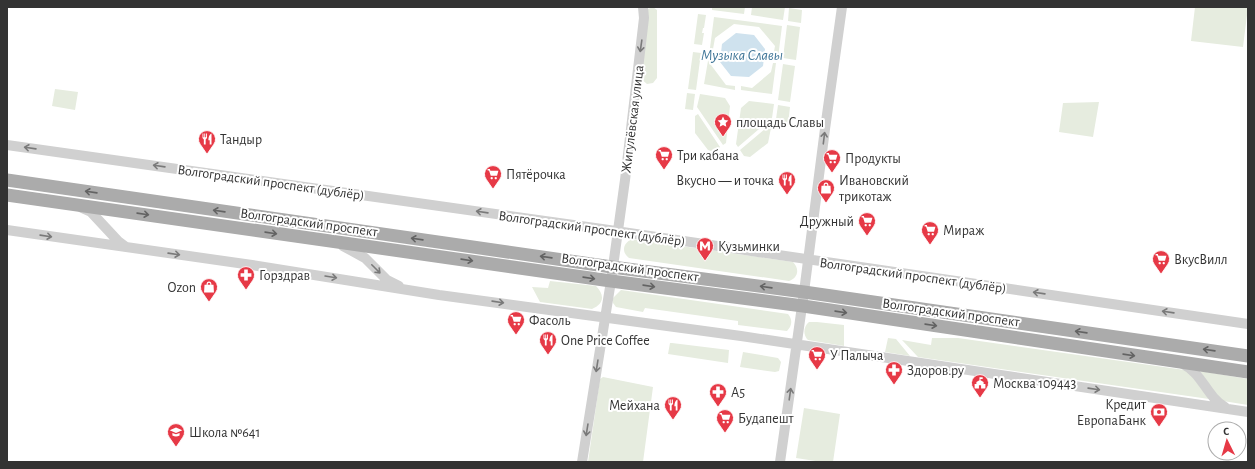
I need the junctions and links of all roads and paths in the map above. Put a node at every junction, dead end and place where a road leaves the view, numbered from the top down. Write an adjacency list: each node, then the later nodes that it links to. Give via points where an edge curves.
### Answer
1 (643, 7): 8 (street, Жигулёвская улица, one-way to 8, via 644,18)
2 (842, 7): 11 (street, one-way to 2)
3 (7, 145): 8 (street, Волгоградский проспект (дублёр), one-way to 3)
4 (7, 180): 12 (main road, Волгоградский проспект, one-way to 4)
5 (7, 195): 6 (main road, Волгоградский проспект)
6 (77, 205): 9 (main road, Волгоградский проспект, one-way to 9); 10 (street, via 91,212)
7 (7, 230): 10 (street, one-way to 10)
8 (617, 232): 11 (street, Волгоградский проспект (дублёр)); 12 (street, Жигулёвская улица)
9 (332, 241): 13 (main road, Волгоградский проспект, one-way to 13); 14 (street, one-way to 14, via 365,258 387,280)
10 (128, 248): 14 (street, one-way to 14)
11 (809, 260): 15 (street); 18 (street, Волгоградский проспект (дублёр), one-way to 11)
12 (612, 267): 13 (street, Жигулёвская улица); 15 (main road, Волгоградский проспект, one-way to 12)
13 (610, 281): 16 (main road, Волгоградский проспект, one-way to 16); 17 (street, Жигулёвская улица)
14 (404, 289): 17 (street, one-way to 17)
15 (804, 292): 16 (street); 20 (main road, Волгоградский проспект, one-way to 15)
16 (802, 306): 19 (street); 21 (main road, Волгоградский проспект, one-way to 21)
17 (605, 317): 19 (street); 25 (street, Жигулёвская улица, one-way to 25)
18 (1248, 324)
19 (797, 345): 23 (street, one-way to 23); 26 (street, one-way to 19)
20 (1248, 356)
21 (1179, 362): 22 (main road, Волгоградский проспект); 23 (street, via 1195,372 1213,399)
22 (1248, 372)
23 (1228, 409): 24 (street)
24 (1248, 412)
25 (582, 462)
26 (780, 462)

